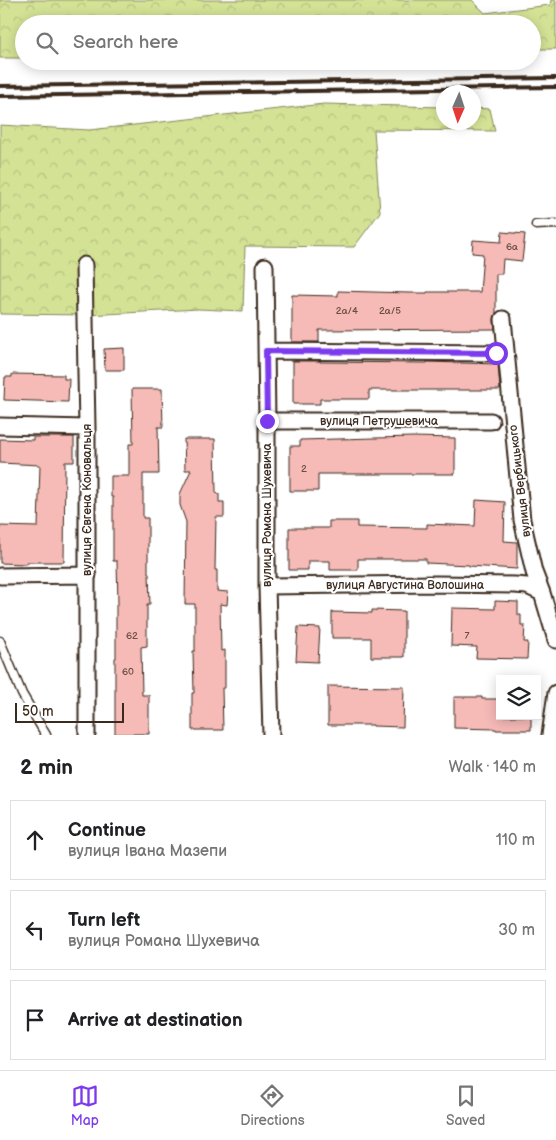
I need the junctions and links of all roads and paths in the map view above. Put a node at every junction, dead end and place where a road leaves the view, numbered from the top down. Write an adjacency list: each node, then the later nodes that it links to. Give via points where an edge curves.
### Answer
1 (556, 224): 2 (lane)
2 (536, 225)
3 (84, 265): 11 (street, вулиця Євгена Коновальця)
4 (265, 266): 6 (street, вулиця Романа Шухевича)
5 (503, 319): 15 (street, вулиця Вербицького, via 522,520)
6 (266, 351): 7 (street); 8 (street, вулиця Романа Шухевича)
7 (496, 353)
8 (267, 421): 9 (street, вулиця Петрушевича); 14 (street, вулиця Романа Шухевича)
9 (491, 421)
10 (0, 426): 11 (street)
11 (87, 428): 12 (street, вулиця Євгена Коновальця)
12 (88, 575): 13 (street); 20 (street, вулиця Євгена Коновальця)
13 (0, 576)
14 (267, 586): 15 (street, вулиця Августина Волошина, via 515,585 528,586); 21 (street, вулиця Романа Шухевича)
15 (542, 593): 16 (street, вулиця Вербицького)
16 (556, 640)
17 (0, 641): 19 (lane, via 22,694)
18 (556, 693): 22 (street)
19 (46, 735)
20 (87, 735)
21 (271, 735)
22 (550, 735)

